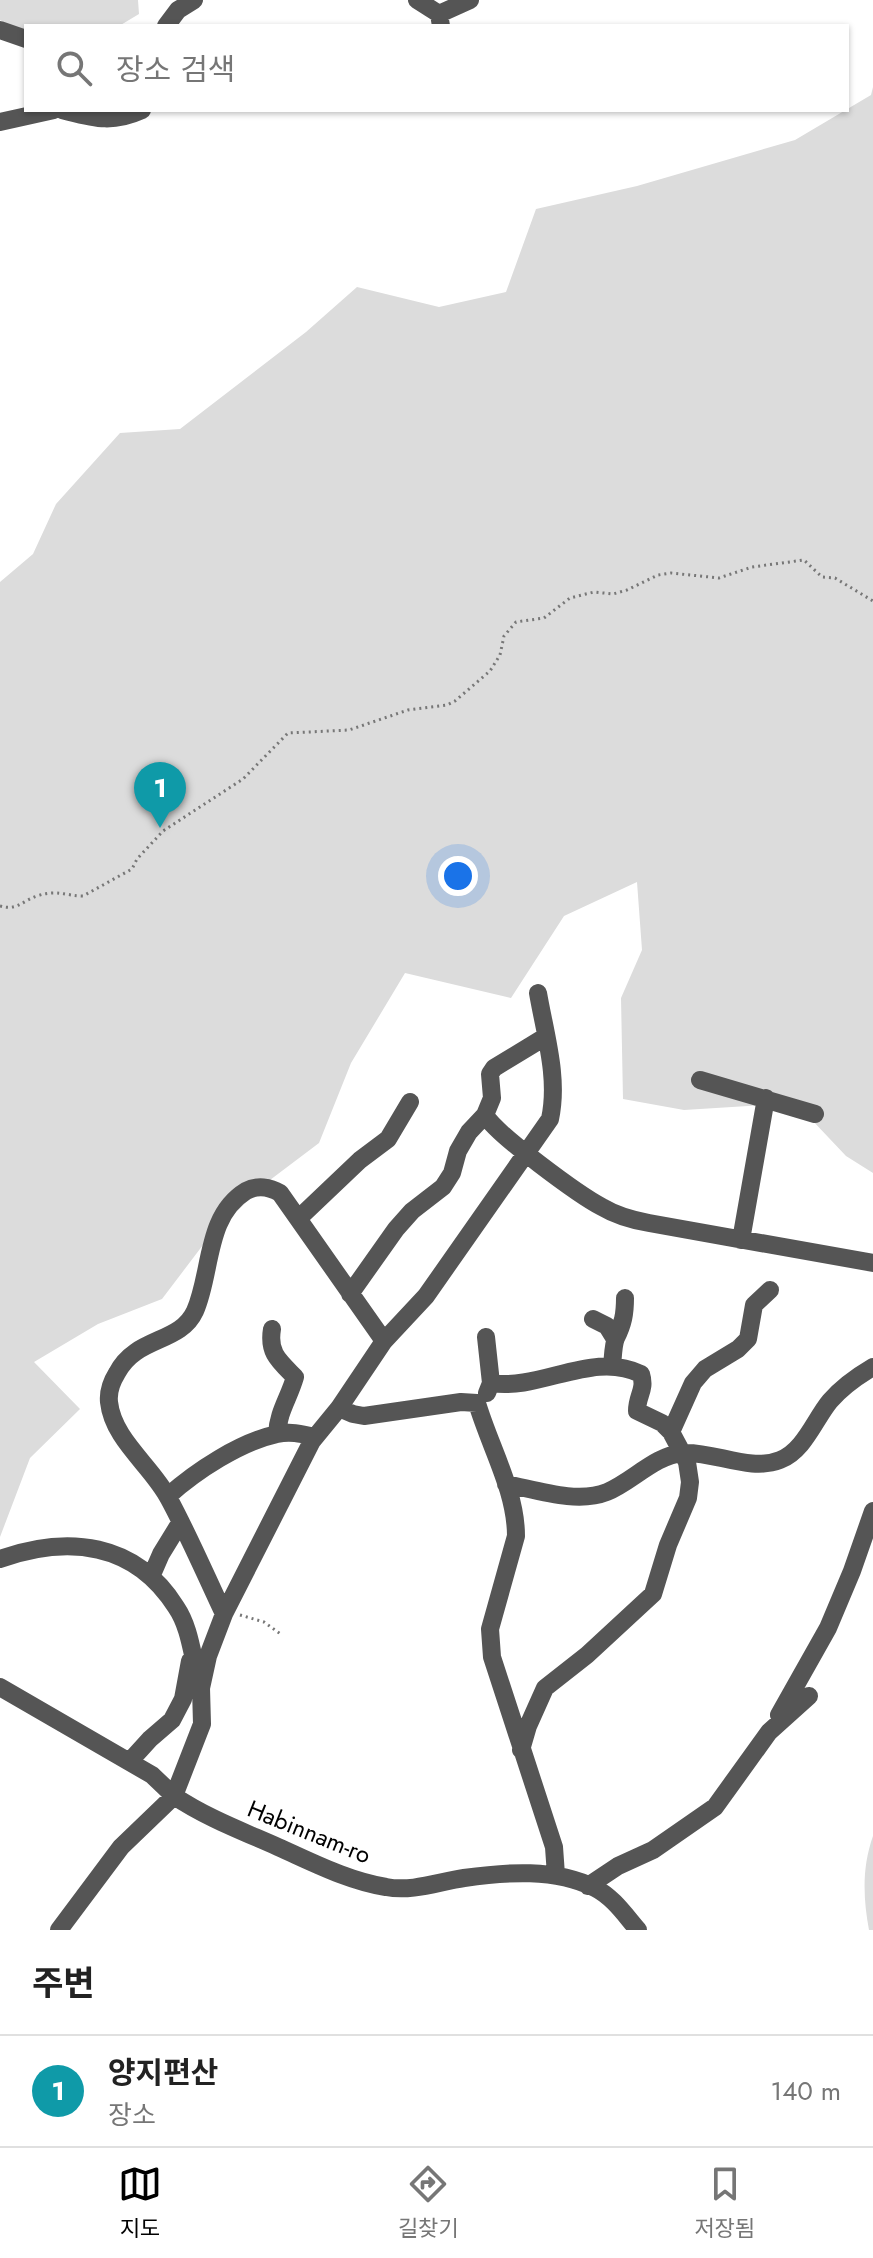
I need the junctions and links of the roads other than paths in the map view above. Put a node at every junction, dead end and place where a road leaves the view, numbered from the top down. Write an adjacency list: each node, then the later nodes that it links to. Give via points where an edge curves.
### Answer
1 (194, 0): 5 (street)
2 (417, 0): 4 (street)
3 (470, 0): 4 (street)
4 (440, 20)
5 (168, 24)
6 (0, 30): 7 (street)
7 (24, 38)
8 (45, 112): 11 (street)
9 (70, 112): 10 (street, via 102,120)
10 (137, 112)
11 (0, 122)
12 (538, 993): 13 (street)
13 (545, 1037): 18 (street, via 494,1068); 19 (street, via 554,1099 550,1119)
14 (700, 1080): 15 (street)
15 (766, 1098): 17 (street); 21 (street)
16 (410, 1102): 20 (street, via 388,1139)
17 (815, 1114)
18 (485, 1115): 19 (street); 24 (street, via 469,1132 443,1187 396,1229)
19 (526, 1153): 21 (street, via 623,1218); 30 (street, via 426,1296)
20 (299, 1218): 24 (street); 41 (street, via 271,1188 251,1188 234,1199 213,1242 187,1325 140,1347 123,1361 113,1380 108,1399 113,1418)
21 (741, 1240): 22 (street)
22 (873, 1263)
23 (770, 1290): 36 (street, via 754,1305 748,1339 693,1383)
24 (350, 1294): 30 (street)
25 (625, 1298): 29 (street, via 621,1332)
26 (593, 1319): 29 (street, via 607,1326)
27 (272, 1329): 37 (street, via 272,1350 295,1377 279,1411)
28 (486, 1337): 33 (street)
29 (615, 1339): 31 (street)
30 (384, 1341): 35 (street)
31 (612, 1366): 33 (street, via 521,1384); 36 (street, via 641,1374 644,1385 637,1411)
32 (873, 1367): 39 (street, via 846,1383 799,1446 781,1460 750,1462)
33 (491, 1383): 34 (street)
34 (477, 1403): 35 (street, via 364,1416); 40 (street)
35 (339, 1408): 38 (street)
36 (671, 1432): 39 (street)
37 (277, 1434): 38 (street); 41 (street, via 204,1466)
38 (315, 1437): 46 (street)
39 (681, 1453): 40 (street, via 591,1497); 52 (street, via 687,1462 688,1498 653,1594 545,1688)
40 (506, 1484): 52 (street, via 516,1536 495,1606 491,1641)
41 (168, 1496): 43 (street)
42 (872, 1515): 51 (street, via 828,1628)
43 (180, 1523): 45 (street); 46 (street)
44 (0, 1559): 45 (street, via 59,1546 98,1548 129,1560)
45 (151, 1577): 47 (street, via 177,1607)
46 (224, 1614): 49 (street)
47 (192, 1646): 49 (street); 53 (street, via 188,1680 172,1720)
48 (0, 1687): 53 (street, Habinnam-ro)
49 (201, 1688): 54 (street, via 202,1724)
50 (809, 1696): 51 (street)
51 (769, 1732): 56 (street, via 715,1807)
52 (521, 1752): 55 (street, via 554,1847)
53 (130, 1761): 54 (street, Habinnam-ro)
54 (174, 1796): 55 (street, Habinnam-ro, via 353,1879 388,1888); 57 (street, via 121,1847)
55 (556, 1875): 56 (street, Habinnam-ro)
56 (588, 1886): 58 (street, Habinnam-ro, via 615,1903)
57 (59, 1930)
58 (638, 1930)

